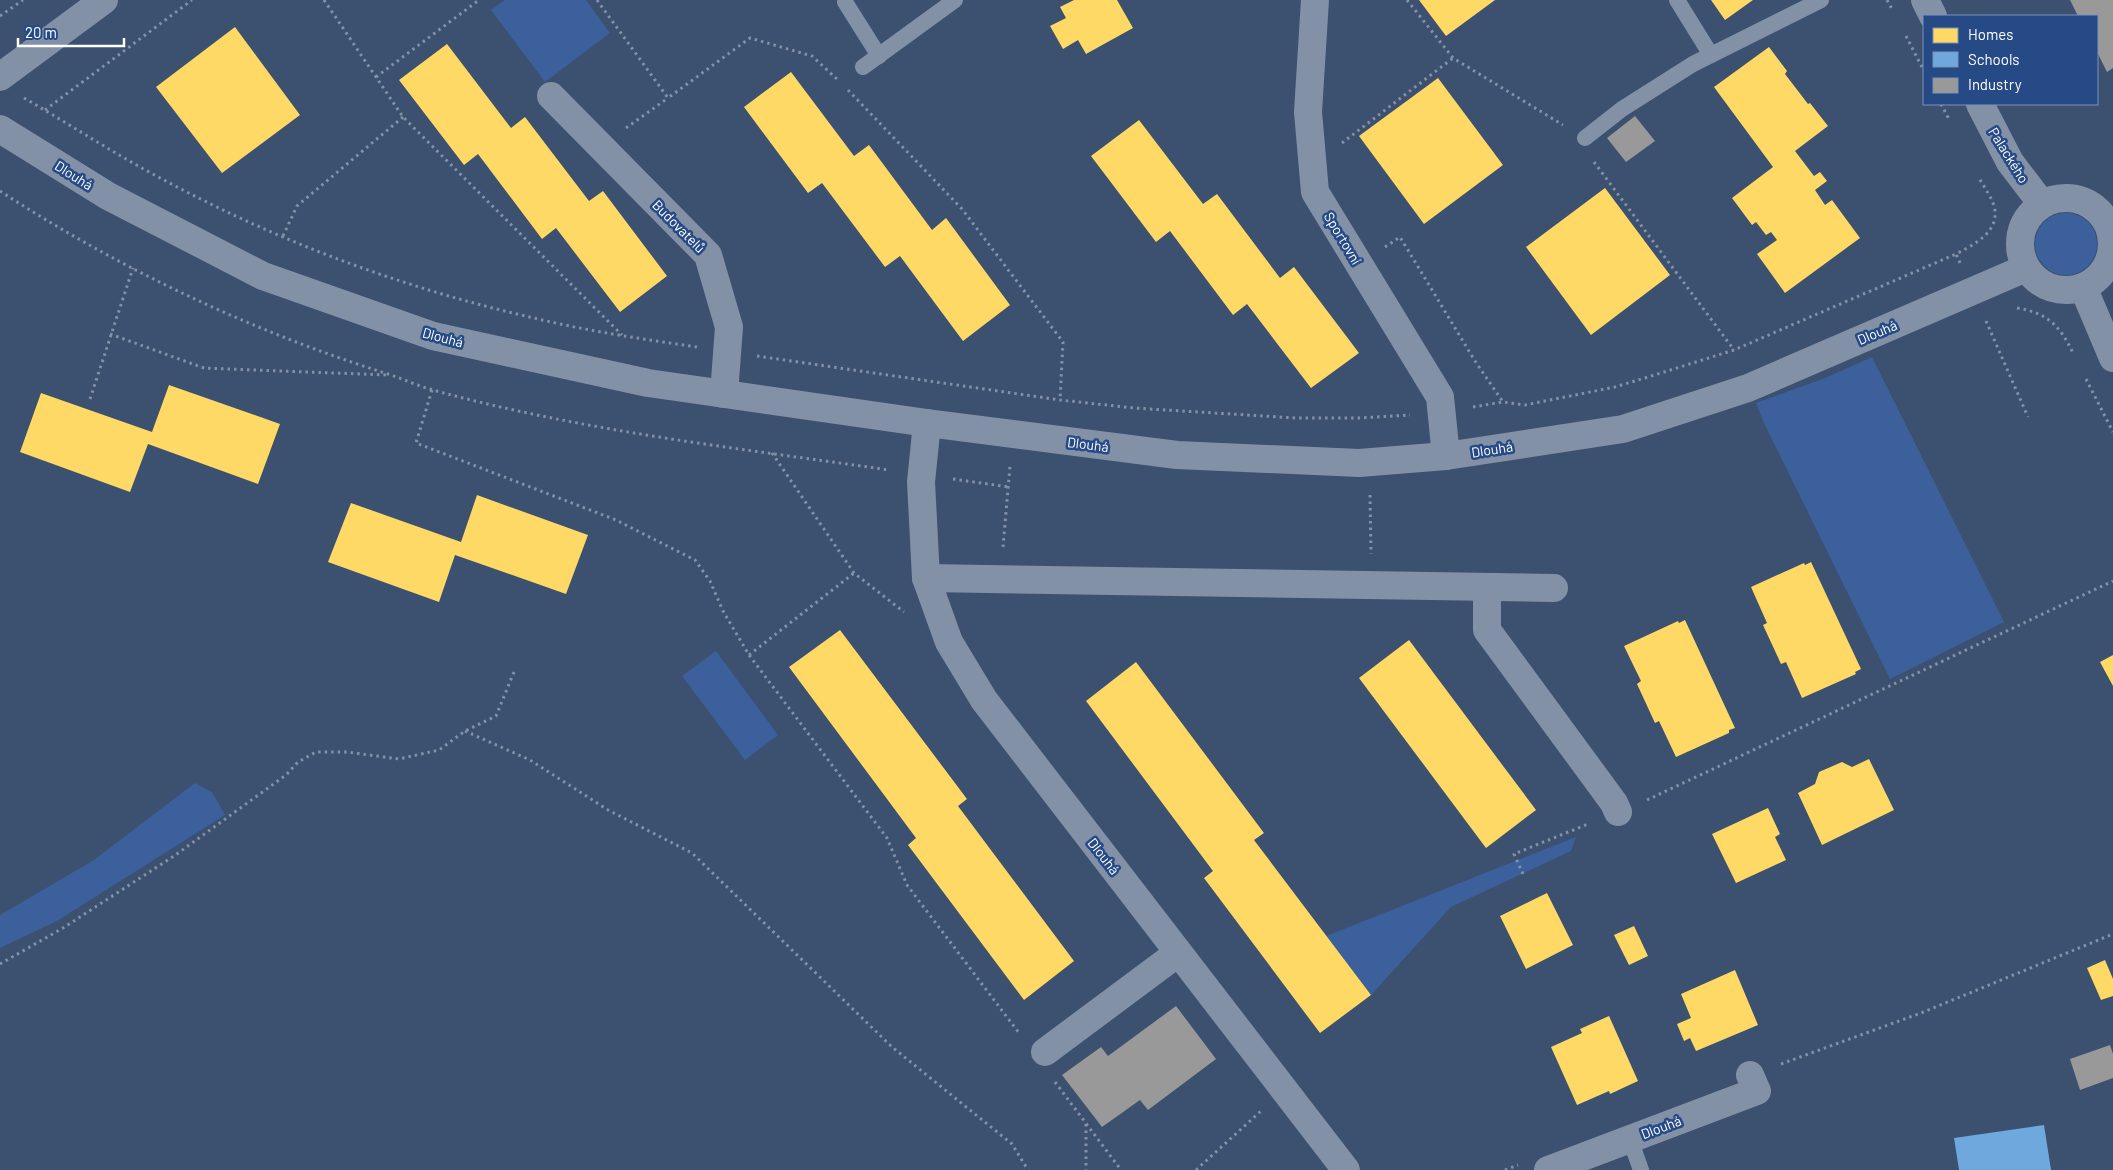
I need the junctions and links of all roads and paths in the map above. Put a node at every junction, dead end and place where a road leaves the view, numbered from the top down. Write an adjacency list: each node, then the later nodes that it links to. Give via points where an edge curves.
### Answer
1 (23, 0): 15 (path)
2 (104, 0): 20 (street)
3 (192, 0): 26 (path)
4 (324, 0): 21 (path)
5 (478, 0): 21 (path)
6 (597, 0): 24 (path)
7 (955, 0): 17 (lane)
8 (1315, 0): 55 (street, Sportovní, via 1308,112 1315,192 1440,396)
9 (1407, 0): 18 (path)
10 (1677, 0): 16 (lane)
11 (1821, 0): 16 (lane)
12 (1925, 0): 14 (street)
13 (845, 2): 17 (lane)
14 (1933, 15)
15 (0, 16)
16 (1711, 55): 30 (lane, via 1622,109)
17 (879, 56): 19 (lane)
18 (1453, 58): 29 (path); 31 (path)
19 (864, 67)
20 (0, 77)
21 (376, 77): 27 (path)
22 (23, 96): 26 (path)
23 (551, 96): 32 (street, Budovatelů)
24 (668, 98): 32 (path); 53 (path, via 750,38 812,56 962,209 1063,342)
25 (1981, 105): 34 (street, Palackého, via 2010,162)
26 (45, 110): 36 (path, via 164,181)
27 (404, 117): 36 (path, via 298,206); 44 (path)
28 (0, 129): 51 (street, Dlouhá, via 108,196 264,276 433,336 648,383)
29 (1570, 129)
30 (1585, 138)
31 (1339, 145)
32 (600, 146): 46 (street, Budovatelů, via 708,255 729,327)
33 (1592, 158): 45 (path)
34 (2042, 204): 35 (street, via 2059,198 2077,198 2093,206); 40 (street, via 2028,216 2021,233 2020,251)
35 (2111, 227): 41 (street, via 2113,245 2109,263 2098,278)
36 (283, 236): 44 (path, via 383,275 460,299)
37 (1381, 248): 54 (path, via 1400,237)
38 (1956, 254): 45 (path)
39 (133, 268): 43 (path)
40 (2026, 268): 41 (street, via 2047,286 2065,290); 60 (street, Dlouhá, via 1748,388 1624,429)
41 (2083, 288): 47 (street)
42 (1986, 320): 56 (path)
43 (110, 334): 48 (path, via 204,368); 52 (path)
44 (623, 336): 46 (path)
45 (1734, 350): 54 (path, via 1615,387 1525,405)
46 (726, 352): 50 (path); 51 (street, Budovatelů)
47 (2113, 358)
48 (392, 376)
49 (432, 390): 70 (path, via 416,442 616,520 695,560 710,580 723,611)
50 (1017, 393): 53 (path); 58 (path)
51 (724, 394): 57 (street, Dlouhá)
52 (90, 399)
53 (1060, 400): 55 (path, via 1296,418 1378,418)
54 (1503, 402): 55 (path)
55 (1441, 412): 60 (street, Sportovní)
56 (2028, 417)
57 (927, 423): 58 (street, Dlouhá); 64 (street, Dlouhá, via 921,482)
58 (1014, 435): 60 (street, Dlouhá, via 1177,455 1359,463); 65 (path)
59 (771, 453): 63 (path)
60 (1446, 456)
61 (1370, 491): 62 (path)
62 (1371, 559)
63 (854, 573): 69 (path); 70 (path)
64 (926, 578): 65 (street); 76 (street, Dlouhá, via 949,642 984,700)
65 (1000, 579): 67 (street)
66 (2113, 580): 73 (path)
67 (1487, 587): 68 (street); 73 (street, via 1488,630)
68 (1554, 588)
69 (907, 615)
70 (750, 655): 78 (path, via 887,838 907,885)
71 (514, 672): 72 (path, via 496,716)
72 (465, 731): 77 (path, via 439,750 400,759 347,752 316,752 298,762 286,775 174,856 63,928); 86 (path, via 530,760 608,810 692,853 892,1047 1012,1144)
73 (1618, 812): 74 (path, via 1514,854)
74 (1523, 874)
75 (2113, 934): 80 (path, via 1921,1013)
76 (1178, 953): 79 (street); 82 (street, Dlouhá)
77 (0, 964)
78 (1019, 1034)
79 (1045, 1052)
80 (1750, 1075): 84 (street, Dlouhá, via 1757,1091)
81 (1053, 1079): 83 (path)
82 (1284, 1090): 89 (path); 90 (street, Dlouhá)
83 (1086, 1123): 87 (path); 88 (path)
84 (1630, 1139): 85 (street, Dlouhá); 92 (lane)
85 (1535, 1166): 91 (path)
86 (1028, 1170)
87 (1086, 1170)
88 (1121, 1170)
89 (1196, 1170)
90 (1346, 1170)
91 (1505, 1170)
92 (1641, 1170)

